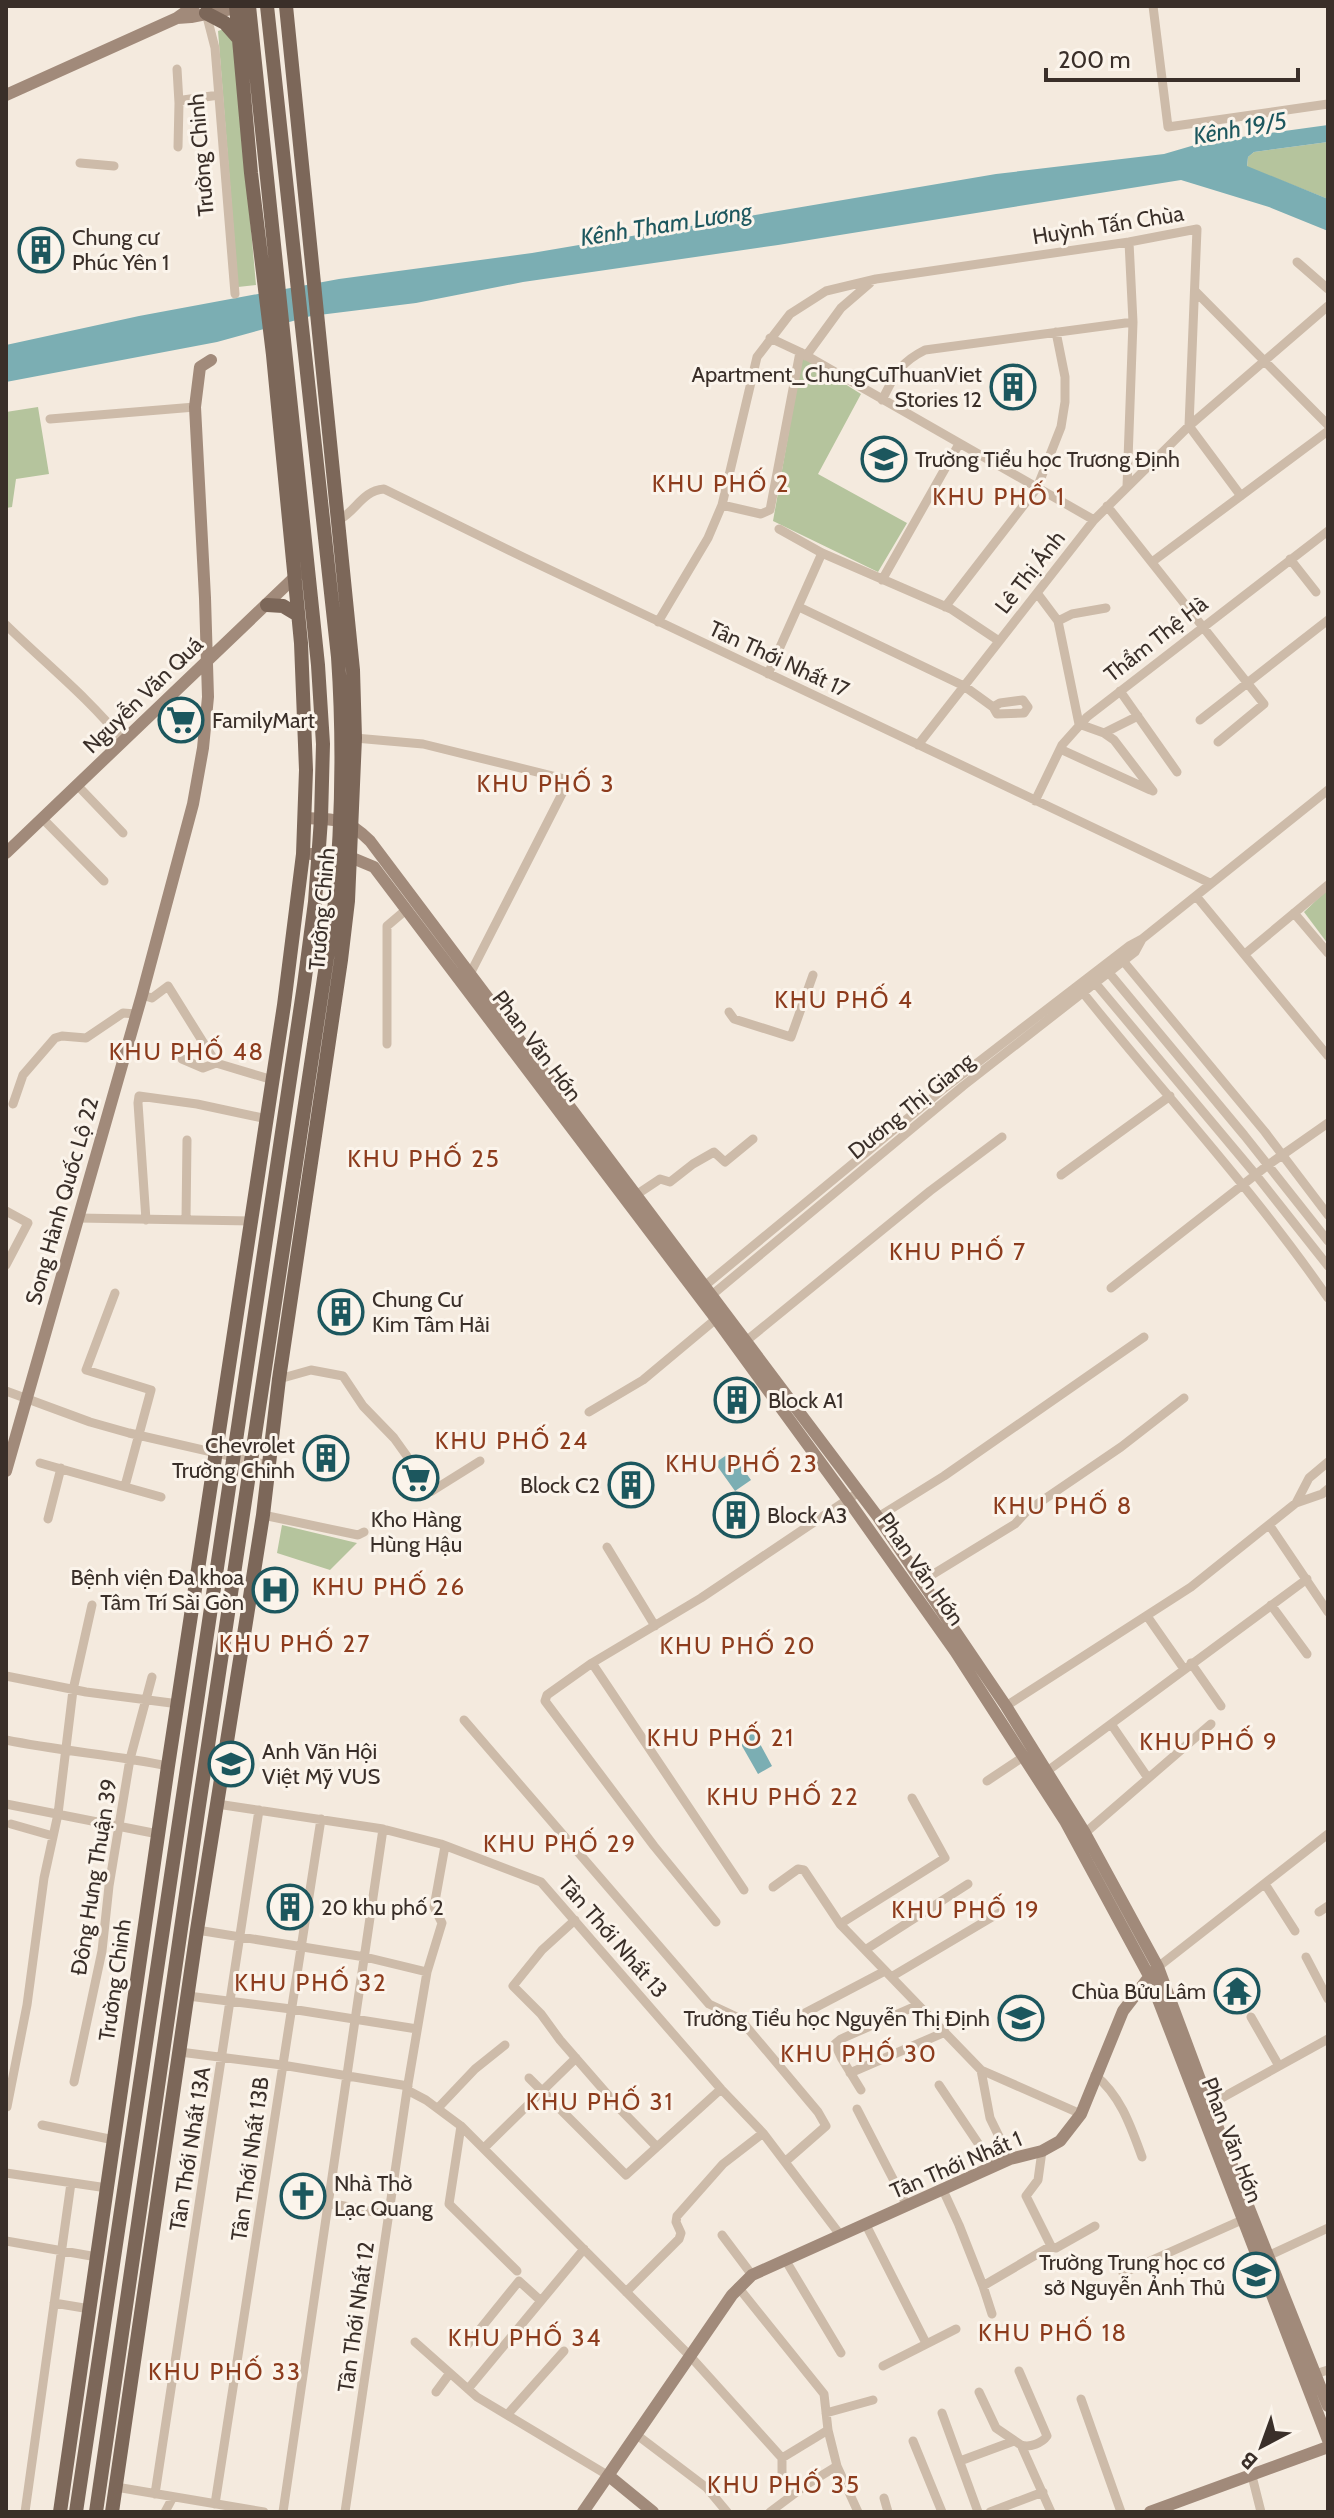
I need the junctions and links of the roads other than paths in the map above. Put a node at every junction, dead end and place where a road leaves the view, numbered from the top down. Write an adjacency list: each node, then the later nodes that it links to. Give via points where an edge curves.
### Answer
1 (258, 6): 5 (main road)
2 (267, 6): 17 (main road)
3 (286, 6): 17 (main road)
4 (1153, 6): 13 (street, via 1168,127)
5 (242, 7): 6 (main road); 7 (main road); 8 (main road)
6 (200, 10): 7 (main road, via 225,23); 10 (main road); 11 (street, Trường Chinh, via 215,48)
7 (238, 38): 8 (main road); 19 (main road)
8 (256, 64): 18 (main road)
9 (177, 69): 12 (street)
10 (6, 95)
11 (219, 95): 12 (street); 27 (street, Trường Chinh)
12 (179, 103): 14 (street)
13 (1328, 104)
14 (178, 147)
15 (80, 163): 16 (street)
16 (114, 166)
17 (294, 169): 21 (main road)
18 (267, 171): 19 (main road); 23 (main road)
19 (251, 173): 23 (main road)
20 (1129, 242): 24 (street, Huỳnh Tấn Chùa); 26 (street, Huỳnh Tấn Chùa, via 1197,229); 29 (street)
21 (304, 262): 47 (main road, Trường Chinh, via 321,354); 80 (main road, Trường Chinh, via 305,354)
22 (1297, 262): 25 (street)
23 (270, 265): 33 (main road)
24 (876, 279): 31 (street, Huỳnh Tấn Chùa, via 826,291 790,314); 32 (street, via 841,308)
25 (1328, 289)
26 (1196, 292): 35 (street); 39 (street, Huỳnh Tấn Chùa)
27 (235, 294)
28 (1328, 306): 35 (street, Lê Thị Ánh)
29 (1133, 322): 30 (street); 42 (street)
30 (1056, 332): 36 (street, via 925,350 899,367); 43 (street, via 1065,402)
31 (770, 338): 32 (street); 45 (street, Huỳnh Tấn Chùa, via 757,357)
32 (803, 354): 36 (street); 45 (street, via 770,510 761,514)
33 (280, 355): 54 (main road, Trường Chinh); 55 (main road, Trường Chinh)
34 (211, 360): 37 (main road, via 200,367)
35 (1264, 360): 39 (street, Lê Thị Ánh); 40 (street)
36 (882, 400): 41 (street)
37 (195, 407): 38 (street); 70 (main road)
38 (50, 419)
39 (1189, 426): 42 (street, Lê Thị Ánh); 44 (street)
40 (1328, 428): 44 (street)
41 (959, 444): 43 (street); 56 (street)
42 (1127, 487): 46 (street, Lê Thị Ánh)
43 (1037, 488): 48 (street); 61 (street)
44 (1241, 496): 53 (street)
45 (722, 505): 66 (street, Huỳnh Tấn Chùa)
46 (1107, 506): 48 (street, Lê Thị Ánh); 53 (street)
47 (339, 520): 66 (street, Tân Thới Nhất 17, via 365,495 384,489); 80 (main road, Trường Chinh, via 353,670)
48 (1094, 520): 58 (street, Lê Thị Ánh)
49 (779, 529): 51 (street)
50 (1328, 531): 52 (street, Thẩm Thệ Hà)
51 (822, 553): 56 (street); 60 (street)
52 (1290, 559): 57 (street); 68 (street, Thẩm Thệ Hà)
53 (1152, 562): 68 (street)
54 (307, 565): 55 (main road, Nguyễn Văn Quá); 91 (main road, Trường Chinh, via 323,744)
55 (294, 579): 59 (main road, Nguyễn Văn Quá); 63 (main road, Trường Chinh)
56 (882, 580): 61 (street)
57 (1316, 592)
58 (1037, 593): 65 (street); 69 (street, Lê Thị Ánh)
59 (267, 605): 63 (main road); 70 (main road, Nguyễn Văn Quá)
60 (799, 607): 71 (street); 73 (street)
61 (945, 607): 69 (street)
62 (1106, 608): 65 (street)
63 (298, 615): 89 (main road, Trường Chinh)
64 (1328, 620): 72 (street)
65 (1058, 621): 78 (street)
66 (658, 622): 71 (street, Tân Thới Nhất 17)
67 (6, 625): 81 (street)
68 (1203, 625): 72 (street); 74 (street, Thẩm Thệ Hà)
69 (999, 641): 73 (street, Lê Thị Ánh)
70 (208, 660): 81 (main road, Nguyễn Văn Quá); 112 (main road, Song Hành Quốc Lộ 22, via 203,748 193,804)
71 (768, 674): 83 (street, Tân Thới Nhất 17)
72 (1247, 682): 77 (street); 82 (street, via 1264,704)
73 (964, 686): 75 (street); 83 (street, Lê Thị Ánh)
74 (1120, 691): 76 (street); 78 (street, Thẩm Thệ Hà)
75 (993, 707)
76 (1138, 716): 79 (street); 85 (street)
77 (1200, 720)
78 (1079, 724): 79 (street); 84 (street, Thẩm Thệ Hà)
79 (1104, 733): 84 (street, via 1153,791)
80 (348, 738): 92 (main road, Trường Chinh); 108 (street, via 423,744 569,780)
81 (124, 742): 86 (main road, Nguyễn Văn Quá)
82 (1218, 742)
83 (918, 745): 88 (street, Tân Thới Nhất 17)
84 (1060, 749): 88 (street, Thẩm Thệ Hà)
85 (1177, 772)
86 (78, 786): 90 (main road, Nguyễn Văn Quá); 93 (street)
87 (1328, 790): 99 (street, Dương Thị Giang)
88 (1035, 801): 99 (street, Tân Thới Nhất 17)
89 (305, 818): 91 (main road); 95 (main road, Trường Chinh)
90 (43, 819): 94 (main road, Nguyễn Văn Quá); 98 (street)
91 (321, 819): 92 (main road); 96 (main road, Trường Chinh)
92 (346, 822): 97 (main road, Trường Chinh); 108 (main road, Phan Văn Hớn, via 370,841)
93 (123, 833)
94 (6, 853)
95 (303, 854): 96 (main road, Phan Văn Hớn); 121 (main road, Trường Chinh)
96 (319, 854): 97 (main road, Phan Văn Hớn); 158 (main road, Trường Chinh)
97 (344, 856): 102 (main road, Phan Văn Hớn, via 374,867); 151 (main road, Trường Chinh, via 348,901 341,960); 160 (main road, Trường Chinh)
98 (104, 881)
99 (1210, 883): 101 (street, Dương Thị Giang)
100 (1328, 885): 103 (street)
101 (1196, 896): 105 (street); 106 (street, Dương Thị Giang)
102 (407, 909): 115 (main road, Phan Văn Hớn); 116 (street, via 387,926)
103 (1294, 913): 104 (street); 105 (street)
104 (1328, 953)
105 (1245, 954): 117 (street)
106 (1120, 958): 107 (street, Dương Thị Giang); 129 (street)
107 (1106, 969): 110 (street, Dương Thị Giang); 130 (street)
108 (470, 974): 115 (main road, Phan Văn Hớn)
109 (813, 975): 113 (street, via 791,1037 734,1019)
110 (1092, 979): 111 (street, Dương Thị Giang); 132 (street)
111 (1080, 989): 122 (street); 146 (street, Dương Thị Giang)
112 (142, 995): 114 (main road, Song Hành Quốc Lộ 22); 120 (street, via 152,998 168,986)
113 (729, 1012)
114 (136, 1014): 123 (street, via 123,1013 86,1038 55,1038 23,1075); 137 (main road, Song Hành Quốc Lộ 22)
115 (511, 1037): 134 (main road, Phan Văn Hớn); 146 (main road, Phan Văn Hớn)
116 (387, 1044)
117 (1324, 1044): 118 (street)
118 (1328, 1056)
119 (182, 1059): 120 (street, via 203,1068)
120 (216, 1063): 121 (street)
121 (273, 1080): 124 (main road, Trường Chinh)
122 (1170, 1096): 131 (street); 133 (street)
123 (13, 1104)
124 (267, 1119): 139 (street, via 139,1096); 140 (main road, Trường Chinh)
125 (1328, 1123): 129 (street)
126 (1002, 1137): 150 (street)
127 (753, 1139): 134 (street, via 725,1162 714,1152 670,1182 660,1179)
128 (187, 1140): 138 (street)
129 (1283, 1155): 130 (street); 136 (street)
130 (1268, 1165): 132 (street); 141 (street)
131 (1061, 1175)
132 (1256, 1175): 133 (street); 143 (street)
133 (1243, 1186): 144 (street); 147 (street)
134 (636, 1195): 146 (main road, Phan Văn Hớn)
135 (6, 1211): 142 (street, via 28,1223)
136 (1328, 1215)
137 (78, 1218): 139 (street); 153 (main road, Song Hành Quốc Lộ 22)
138 (186, 1219): 139 (street); 140 (street)
139 (146, 1220)
140 (252, 1221): 157 (main road, Trường Chinh)
141 (1328, 1241)
142 (6, 1265)
143 (1328, 1266)
144 (1111, 1288)
145 (115, 1293): 156 (street, via 86,1370 151,1390)
146 (704, 1294): 148 (main road, Phan Văn Hớn); 150 (main road, Phan Văn Hớn)
147 (1328, 1298)
148 (716, 1319): 155 (street, via 643,1380); 168 (main road, Phan Văn Hớn)
149 (1144, 1337): 172 (street)
150 (746, 1341): 168 (main road, Phan Văn Hớn)
151 (279, 1379): 159 (street, via 311,1370 343,1376 432,1491); 163 (main road, Trường Chinh)
152 (6, 1391): 153 (street)
153 (27, 1397): 156 (street); 165 (main road, Song Hành Quốc Lộ 22)
154 (1184, 1398): 178 (street, via 1015,1524)
155 (589, 1412)
156 (139, 1435): 157 (street); 166 (street)
157 (217, 1454): 158 (street); 191 (main road, Trường Chinh)
158 (232, 1458): 160 (street); 283 (main road, Trường Chinh)
159 (480, 1461)
160 (251, 1462): 163 (street); 285 (main road, Trường Chinh)
161 (1328, 1462): 170 (street, via 1309,1478)
162 (40, 1463): 164 (street)
163 (268, 1465): 171 (main road, Trường Chinh)
164 (61, 1468): 166 (street); 173 (street)
165 (6, 1471)
166 (125, 1486): 169 (street)
167 (1328, 1489): 170 (street)
168 (853, 1496): 172 (main road, Phan Văn Hớn); 183 (street); 199 (main road, Phan Văn Hớn)
169 (161, 1497)
170 (1296, 1503): 174 (street)
171 (263, 1515): 175 (street); 207 (main road, Trường Chinh)
172 (878, 1517): 178 (main road, Phan Văn Hớn)
173 (48, 1519)
174 (1270, 1526): 177 (street); 182 (street)
175 (364, 1532)
176 (607, 1547): 183 (street)
177 (1307, 1579): 180 (street); 181 (street)
178 (922, 1581): 192 (main road, Phan Văn Hớn)
179 (92, 1605): 189 (street)
180 (1271, 1605): 184 (street); 186 (street)
181 (1328, 1612)
182 (1147, 1616): 186 (street); 192 (street)
183 (655, 1626): 185 (street)
184 (1307, 1654)
185 (592, 1663): 222 (street); 225 (street, via 545,1701)
186 (1188, 1666): 193 (street); 195 (street)
187 (6, 1676): 189 (street)
188 (152, 1677): 190 (street, Đông Hưng Thuận 39)
189 (73, 1690): 190 (street); 198 (street)
190 (147, 1700): 191 (street); 200 (street, Đông Hưng Thuận 39)
191 (179, 1704): 201 (main road, Trường Chinh)
192 (1006, 1706): 202 (main road, Phan Văn Hớn)
193 (1221, 1706)
194 (464, 1720): 280 (street, via 709,2004 739,2018 818,2112 826,2126)
195 (1111, 1724): 202 (street); 203 (street)
196 (1211, 1724): 203 (street)
197 (6, 1740): 198 (street)
198 (66, 1751): 200 (street); 209 (street)
199 (1023, 1757): 204 (street); 235 (main road, Phan Văn Hớn)
200 (130, 1759): 201 (street); 212 (street, Đông Hưng Thuận 39)
201 (168, 1766): 215 (main road, Trường Chinh)
202 (1046, 1772): 214 (main road, Phan Văn Hớn)
203 (1148, 1778): 214 (street)
204 (987, 1781)
205 (912, 1798): 226 (street, via 945,1858)
206 (6, 1804): 209 (street)
207 (217, 1804): 208 (street, Tân Thới Nhất 13); 227 (main road, Trường Chinh)
208 (259, 1810): 210 (street, Tân Thới Nhất 13); 229 (street, Tân Thới Nhất 13A)
209 (58, 1814): 212 (street); 217 (street)
210 (321, 1819): 213 (street, Tân Thới Nhất 13); 230 (street, Tân Thới Nhất 13B)
211 (11, 1824): 217 (street)
212 (121, 1826): 215 (street); 260 (street, Đông Hưng Thuận 39)
213 (383, 1829): 218 (street, Tân Thới Nhất 13); 232 (street)
214 (1085, 1833): 235 (main road, Phan Văn Hớn)
215 (158, 1834): 274 (main road, Trường Chinh)
216 (1328, 1834): 220 (street, Tân Thới Nhất 1)
217 (53, 1836): 252 (street, via 27,2005)
218 (445, 1846): 224 (street, Tân Thới Nhất 13, via 541,1882); 234 (street, Tân Thới Nhất 12, via 434,1907 442,1923)
219 (968, 1884): 231 (street)
220 (1265, 1884): 228 (street); 235 (street, Tân Thới Nhất 1)
221 (773, 1887): 226 (street, via 804,1870)
222 (744, 1890)
223 (999, 1913): 236 (street)
224 (575, 1920): 251 (street, via 513,1986); 263 (street, Tân Thới Nhất 13)
225 (716, 1922)
226 (840, 1924): 231 (street)
227 (197, 1930): 229 (street); 237 (main road, Trường Chinh)
228 (1295, 1931)
229 (240, 1936): 230 (street); 239 (street, Tân Thới Nhất 13A)
230 (301, 1946): 232 (street); 241 (street, Tân Thới Nhất 13B)
231 (865, 1950): 236 (street)
232 (365, 1957): 234 (street); 244 (street)
233 (1306, 1957): 238 (street)
234 (427, 1972): 245 (street, Tân Thới Nhất 12)
235 (1154, 1972): 258 (main road, Tân Thới Nhất 1, via 1123,2011); 266 (main road, Phan Văn Hớn); 292 (main road, Phan Văn Hớn)
236 (888, 1974): 240 (street); 242 (street)
237 (188, 1996): 239 (street); 249 (main road, Trường Chinh)
238 (1328, 1999)
239 (230, 2002): 241 (street); 250 (street, Tân Thới Nhất 13A)
240 (918, 2005): 246 (street); 256 (street, via 835,2044)
241 (291, 2009): 244 (street); 253 (street, Tân Thới Nhất 13B)
242 (805, 2013)
243 (1251, 2017): 254 (street)
244 (356, 2021): 245 (street); 257 (street)
245 (417, 2029): 262 (street, Tân Thới Nhất 12)
246 (945, 2032): 255 (street); 256 (street)
247 (1328, 2039): 254 (street)
248 (505, 2045): 268 (street)
249 (180, 2052): 250 (street); 285 (main road, Trường Chinh)
250 (222, 2058): 253 (street); 349 (street, Tân Thới Nhất 13A)
251 (576, 2058): 264 (street); 275 (street)
252 (11, 2060): 267 (street)
253 (282, 2065): 257 (street); 352 (street, Tân Thới Nhất 13B)
254 (1279, 2066): 266 (street)
255 (981, 2070): 270 (street); 279 (street, via 990,2118)
256 (850, 2073): 265 (street)
257 (347, 2075): 262 (street); 289 (street)
258 (1095, 2075): 270 (main road, Tân Thới Nhất 1); 278 (street, via 1127,2114)
259 (529, 2078): 264 (street)
260 (74, 2082)
261 (939, 2085): 281 (street)
262 (408, 2088): 268 (street); 291 (street, Tân Thới Nhất 12)
263 (721, 2089): 273 (street, Tân Thới Nhất 13); 275 (street)
264 (542, 2090): 275 (street, via 626,2175); 276 (street)
265 (861, 2090)
266 (1209, 2105): 302 (main road, Phan Văn Hớn)
267 (7, 2107)
268 (438, 2108): 272 (street)
269 (857, 2109): 290 (street)
270 (1081, 2114): 277 (main road, Tân Thới Nhất 1, via 1060,2141)
271 (42, 2125): 274 (street)
272 (461, 2126): 276 (street); 305 (street, via 449,2204)
273 (763, 2133): 280 (street, Tân Thới Nhất 13); 310 (street, via 723,2164 677,2216 679,2239)
274 (114, 2140): 282 (main road, Trường Chinh)
275 (656, 2146)
276 (484, 2148): 300 (street)
277 (1042, 2151): 279 (main road, Tân Thới Nhất 1); 299 (street, via 1038,2180 1026,2196)
278 (1142, 2157)
279 (1010, 2159): 281 (main road, Tân Thới Nhất 1)
280 (786, 2161): 297 (street, Tân Thới Nhất 13)
281 (994, 2167): 288 (main road, Tân Thới Nhất 1)
282 (110, 2170): 283 (main road); 287 (main road, Trường Chinh)
283 (127, 2172): 285 (main road); 355 (main road, Trường Chinh)
284 (6, 2173): 286 (street)
285 (153, 2177): 347 (main road, Trường Chinh); 356 (main road, Trường Chinh)
286 (71, 2183): 287 (street); 301 (street)
287 (107, 2188): 303 (main road, Trường Chinh)
288 (943, 2190): 290 (main road, Tân Thới Nhất 1); 308 (street)
289 (329, 2203): 291 (street); 360 (street)
290 (907, 2206): 293 (main road, Tân Thới Nhất 1)
291 (389, 2215): 361 (street, Tân Thới Nhất 12)
292 (1242, 2220): 306 (street); 337 (main road, Phan Văn Hớn)
293 (866, 2225): 297 (main road, Tân Thới Nhất 1); 317 (street)
294 (1095, 2226): 299 (street)
295 (1328, 2228): 302 (street)
296 (722, 2235): 307 (street)
297 (841, 2236): 304 (main road, Tân Thới Nhất 1)
298 (6, 2241): 301 (street)
299 (1051, 2246): 308 (street)
300 (584, 2249): 310 (street); 311 (street)
301 (61, 2252): 303 (street); 312 (street)
302 (1268, 2256): 324 (main road, Phan Văn Hớn)
303 (97, 2257): 313 (main road, Trường Chinh)
304 (786, 2261): 307 (main road, Tân Thới Nhất 1); 320 (street)
305 (517, 2271)
306 (1123, 2273)
307 (752, 2275): 309 (main road, Tân Thới Nhất 1)
308 (983, 2286): 314 (street)
309 (738, 2287): 321 (main road, Tân Thới Nhất 1); 332 (street, via 824,2394)
310 (626, 2292): 321 (street)
311 (541, 2301): 318 (street, via 519,2281); 326 (street)
312 (54, 2303): 313 (street); 353 (street)
313 (90, 2309): 354 (main road, Trường Chinh)
314 (992, 2314)
315 (956, 2329): 317 (street)
316 (415, 2342): 325 (street)
317 (926, 2343): 322 (street)
318 (468, 2344)
319 (564, 2351): 334 (street)
320 (841, 2353)
321 (690, 2356): 336 (main road, Tân Thới Nhất 1); 341 (street)
322 (883, 2366)
323 (1019, 2371): 339 (street, via 1047,2436 1030,2445)
324 (1322, 2372): 331 (main road, Phan Văn Hớn)
325 (450, 2373): 326 (street); 327 (street)
326 (468, 2389): 334 (street)
327 (436, 2392)
328 (979, 2392): 339 (street, via 996,2428)
329 (1081, 2399): 372 (street)
330 (873, 2400): 332 (street)
331 (1328, 2406)
332 (826, 2413): 335 (street)
333 (942, 2413): 342 (street)
334 (507, 2415): 344 (street)
335 (828, 2430): 341 (street); 343 (street)
336 (637, 2435): 344 (main road, Tân Thới Nhất 1); 364 (street, via 707,2488)
337 (1328, 2440)
338 (913, 2441): 368 (street)
339 (1018, 2443): 342 (street); 348 (street)
340 (1328, 2447): 345 (main road)
341 (782, 2458): 346 (street)
342 (960, 2461): 369 (street)
343 (837, 2466): 365 (street); 366 (street)
344 (609, 2476): 362 (main road, Tân Thới Nhất 1); 363 (main road)
345 (1252, 2476): 373 (main road); 374 (street)
346 (782, 2478)
347 (116, 2487): 349 (street); 357 (main road, Trường Chinh)
348 (1043, 2492): 370 (street); 371 (street)
349 (155, 2494): 350 (street)
350 (173, 2497): 352 (street); 358 (street)
351 (884, 2498): 367 (street)
352 (215, 2504): 359 (street)
353 (25, 2512)
354 (60, 2512)
355 (76, 2512)
356 (96, 2512)
357 (112, 2512)
358 (165, 2512)
359 (264, 2512)
360 (283, 2512)
361 (345, 2512)
362 (583, 2512)
363 (653, 2512)
364 (727, 2512)
365 (770, 2512)
366 (858, 2512)
367 (888, 2512)
368 (942, 2512)
369 (978, 2512)
370 (990, 2512)
371 (1051, 2512)
372 (1121, 2512)
373 (1150, 2512)
374 (1261, 2512)

